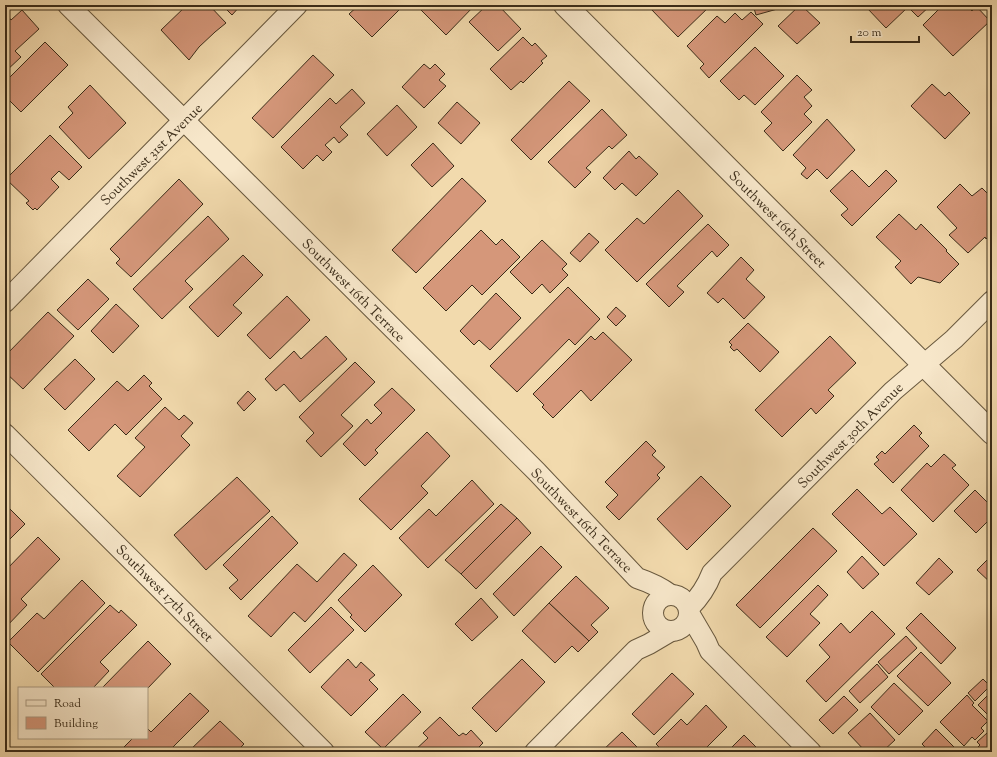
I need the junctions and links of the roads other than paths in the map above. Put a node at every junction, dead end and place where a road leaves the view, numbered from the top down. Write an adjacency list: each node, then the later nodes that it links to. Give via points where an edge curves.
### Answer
1 (68, 5): 4 (street, Southwest 16th Terrace)
2 (297, 5): 4 (street, Southwest 31st Avenue)
3 (565, 5): 7 (street, Southwest 16th Street)
4 (184, 121): 6 (street, Southwest 31st Avenue); 11 (street, Southwest 16th Terrace, via 526,461)
5 (992, 301): 7 (street, Southwest 30th Avenue, via 954,339)
6 (5, 302)
7 (924, 364): 8 (street, Southwest 16th Street); 10 (street, Southwest 30th Avenue, via 893,391)
8 (992, 432)
9 (5, 434): 18 (street, Southwest 17th Street)
10 (712, 573): 12 (street, Southwest 30th Avenue, via 702,576); 13 (street, Southwest 30th Avenue, via 708,584)
11 (637, 578): 12 (street, Southwest 16th Terrace); 14 (street, Southwest 16th Terrace, via 638,587)
12 (673, 595): 13 (street, via 684,600); 14 (street, via 657,602)
13 (689, 611): 15 (street, via 685,624); 17 (street)
14 (654, 614): 15 (street, via 660,626); 16 (street)
15 (673, 631): 16 (street); 17 (street, via 696,646)
16 (636, 650): 19 (street)
17 (710, 651): 20 (street)
18 (324, 752)
19 (535, 752)
20 (811, 752)

